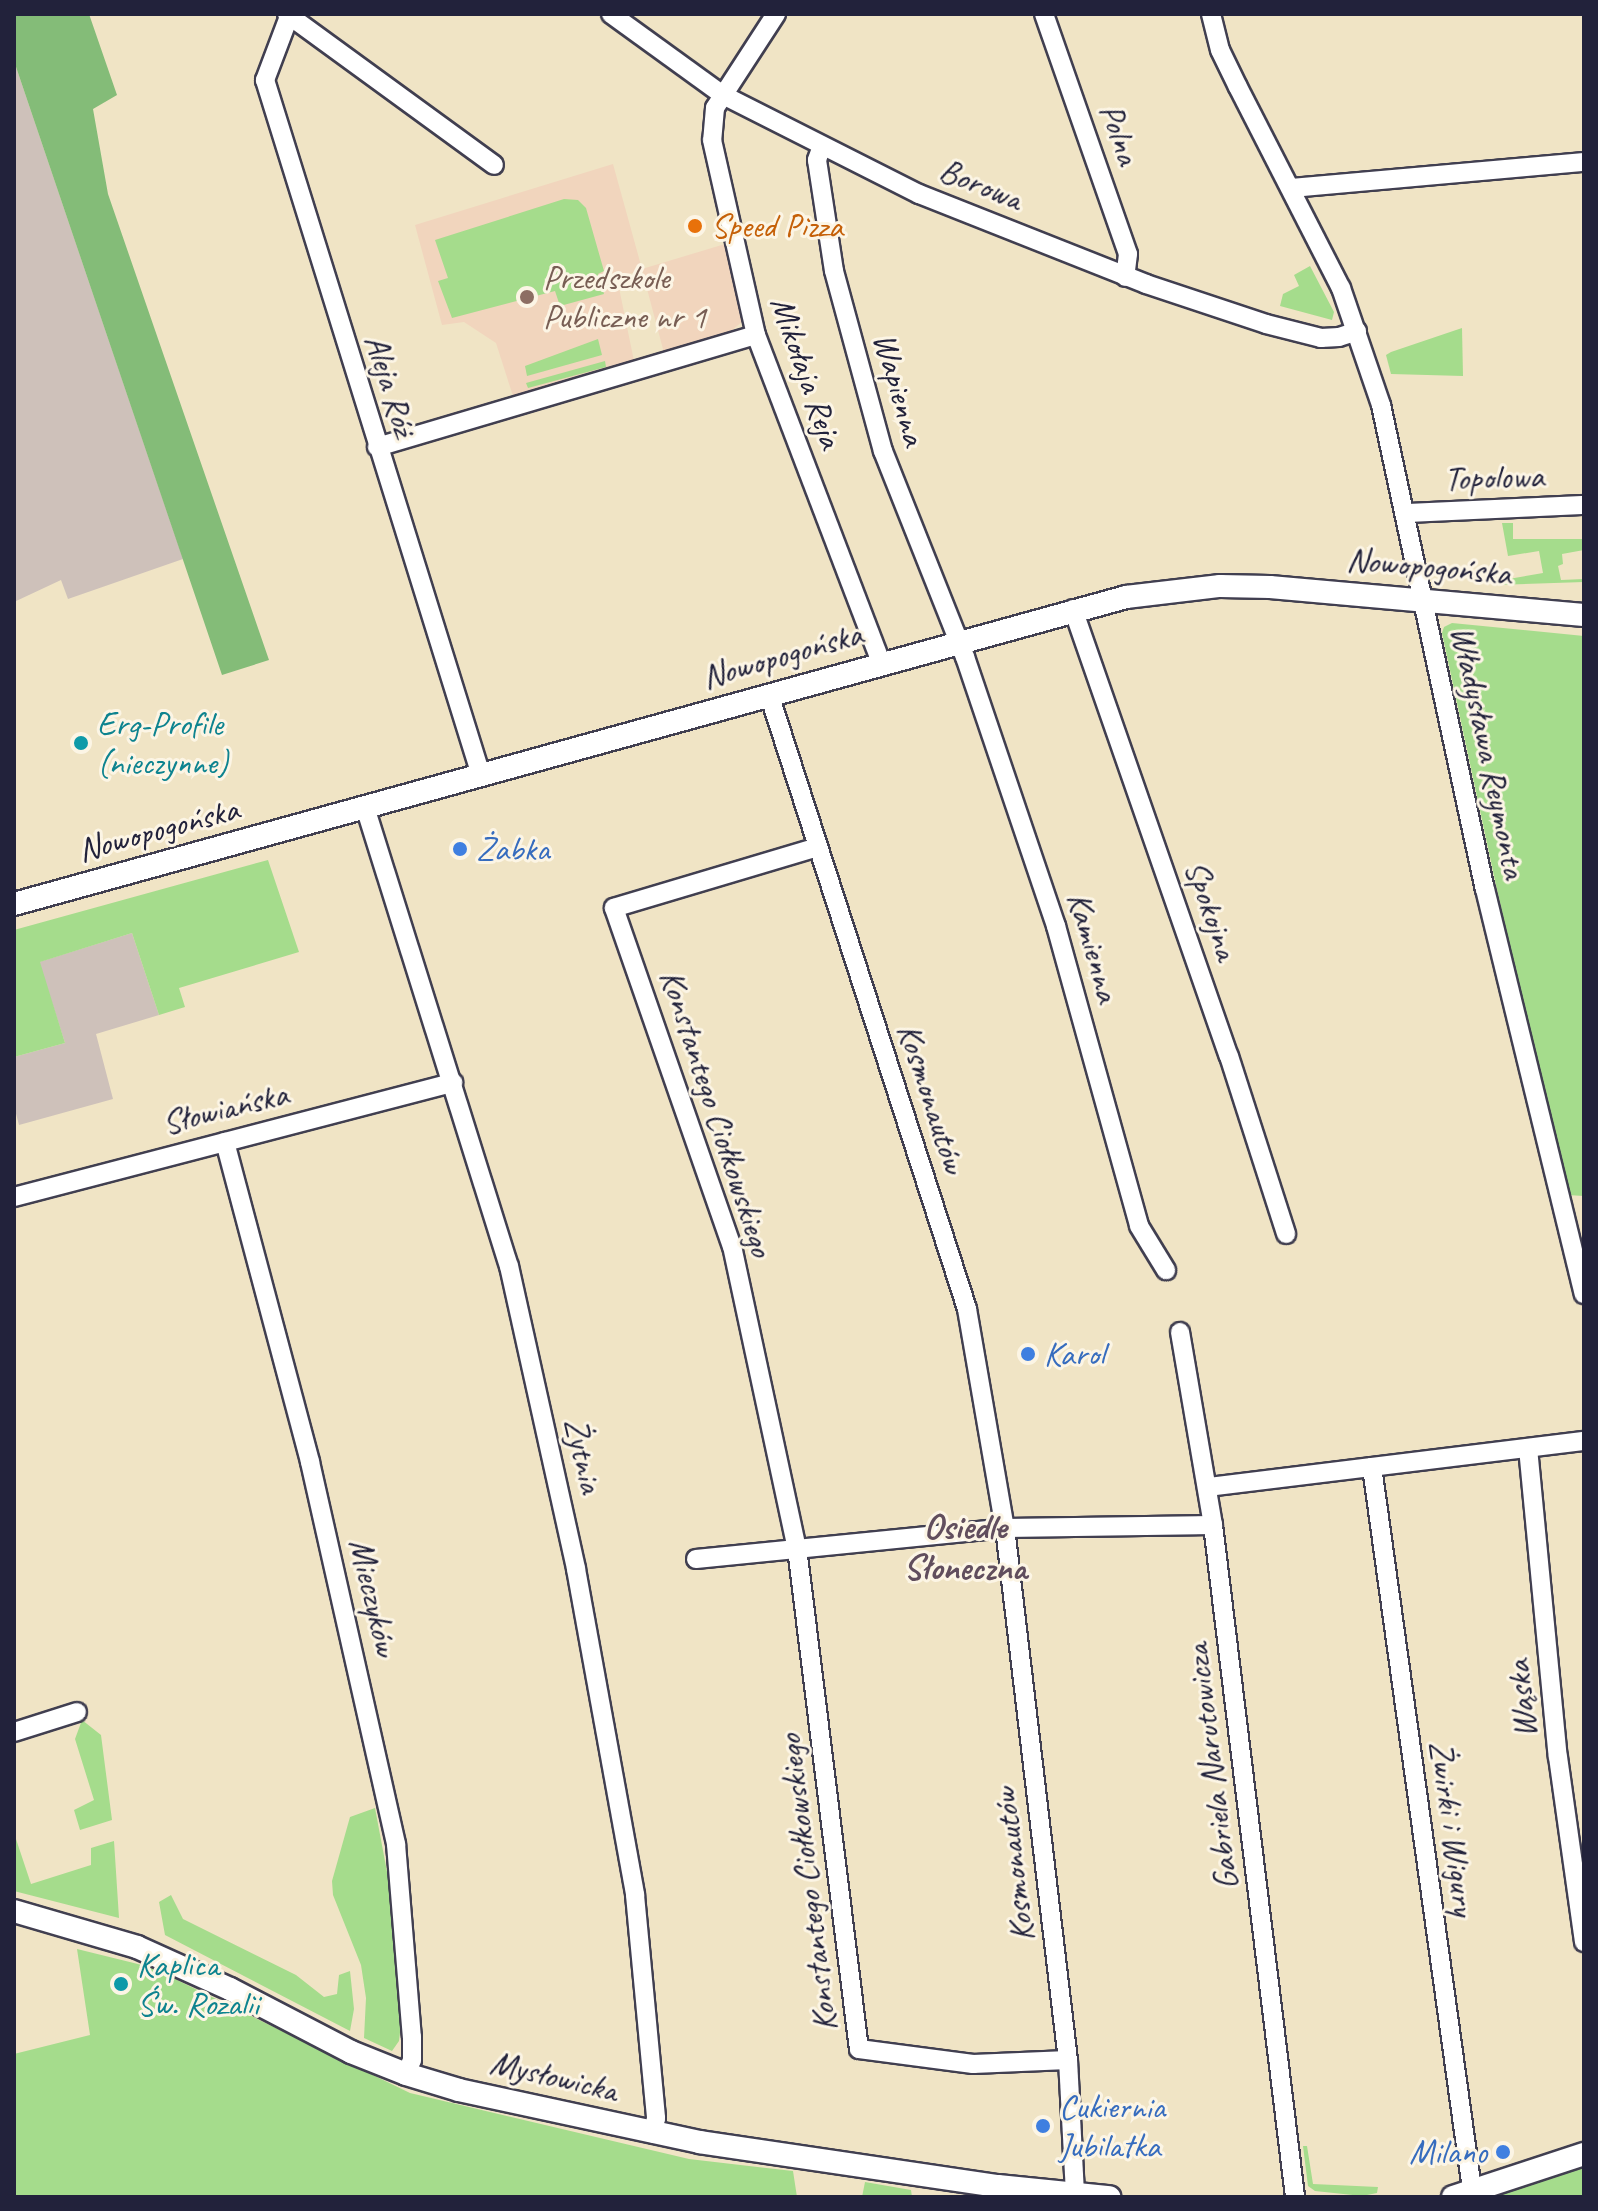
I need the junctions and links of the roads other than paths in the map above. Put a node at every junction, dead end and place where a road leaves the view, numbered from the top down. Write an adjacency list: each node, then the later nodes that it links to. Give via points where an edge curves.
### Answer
1 (288, 14): 9 (street); 14 (street, Aleja Róż, via 265,80)
2 (611, 14): 6 (street, Borowa)
3 (776, 14): 6 (street, Mikołaja Reja)
4 (1044, 14): 11 (street, Polna, via 1128,254)
5 (1211, 14): 10 (street, Władysława Reymonta, via 1220,50)
6 (723, 95): 7 (street, Borowa); 13 (street, Mikołaja Reja, via 711,132)
7 (822, 146): 11 (street, Borowa, via 919,194); 20 (street, Wapienna, via 817,160 834,271 883,451)
8 (1584, 162): 10 (street)
9 (494, 165)
10 (1292, 188): 12 (street, Władysława Reymonta)
11 (1125, 277): 12 (street, Borowa, via 1321,338)
12 (1357, 331): 16 (street, Władysława Reymonta)
13 (756, 335): 14 (street); 21 (street, Mikołaja Reja)
14 (377, 447): 23 (street, Aleja Róż)
15 (1584, 505): 16 (street, Topolowa)
16 (1406, 513): 17 (street, Władysława Reymonta)
17 (1424, 600): 18 (street, Nowopogońska, via 1220,586); 19 (street, Nowopogońska); 31 (street, Władysława Reymonta, via 1489,904)
18 (1073, 609): 20 (street, Nowopogońska); 30 (street, Spokojna)
19 (1584, 615)
20 (959, 641): 21 (street, Nowopogońska); 32 (street, Kamienna, via 1056,926 1139,1226)
21 (881, 663): 22 (street, Nowopogońska)
22 (769, 694): 23 (street, Nowopogońska); 25 (street, Kosmonautów)
23 (481, 775): 24 (street, Nowopogońska)
24 (365, 807): 26 (street, Nowopogońska); 27 (street, Żytnia)
25 (818, 847): 40 (street, Kosmonautów, via 967,1309); 41 (street, Konstantego Ciołkowskiego, via 614,908 732,1246)
26 (14, 904)
27 (453, 1083): 28 (street, Słowiańska); 49 (street, Żytnia, via 509,1266 576,1569 635,1895 656,2118)
28 (225, 1142): 29 (street, Słowiańska); 48 (street, Mieczyków, via 310,1462 396,1844 412,2037)
29 (14, 1197)
30 (1286, 1234)
31 (1578, 1243): 33 (street, Władysława Reymonta)
32 (1166, 1270)
33 (1584, 1294)
34 (1180, 1332): 38 (street, Gabriela Narutowicza)
35 (1584, 1441): 36 (street)
36 (1528, 1448): 37 (street); 46 (street, Wąska, via 1558,1757)
37 (1372, 1467): 38 (street); 53 (street, Żwirki i Wigury)
38 (1208, 1487): 39 (street, Gabriela Narutowicza)
39 (1213, 1525): 40 (street); 55 (street, Gabriela Narutowicza)
40 (1005, 1528): 41 (street); 47 (street, Kosmonautów)
41 (797, 1548): 42 (street); 47 (street, Konstantego Ciołkowskiego, via 859,2049 973,2064)
42 (696, 1559)
43 (77, 1712): 44 (street)
44 (14, 1732)
45 (14, 1911): 48 (street, Mysłowicka, via 137,1947)
46 (1584, 1942)
47 (1068, 2060): 52 (street, Kosmonautów)
48 (406, 2074): 49 (street, Mysłowicka)
49 (653, 2134): 51 (street, Mysłowicka)
50 (1584, 2154): 53 (street)
51 (998, 2191): 52 (street, Mysłowicka)
52 (1075, 2194): 54 (street, Mysłowicka)
53 (1466, 2195)
54 (1109, 2197)
55 (1295, 2197)

